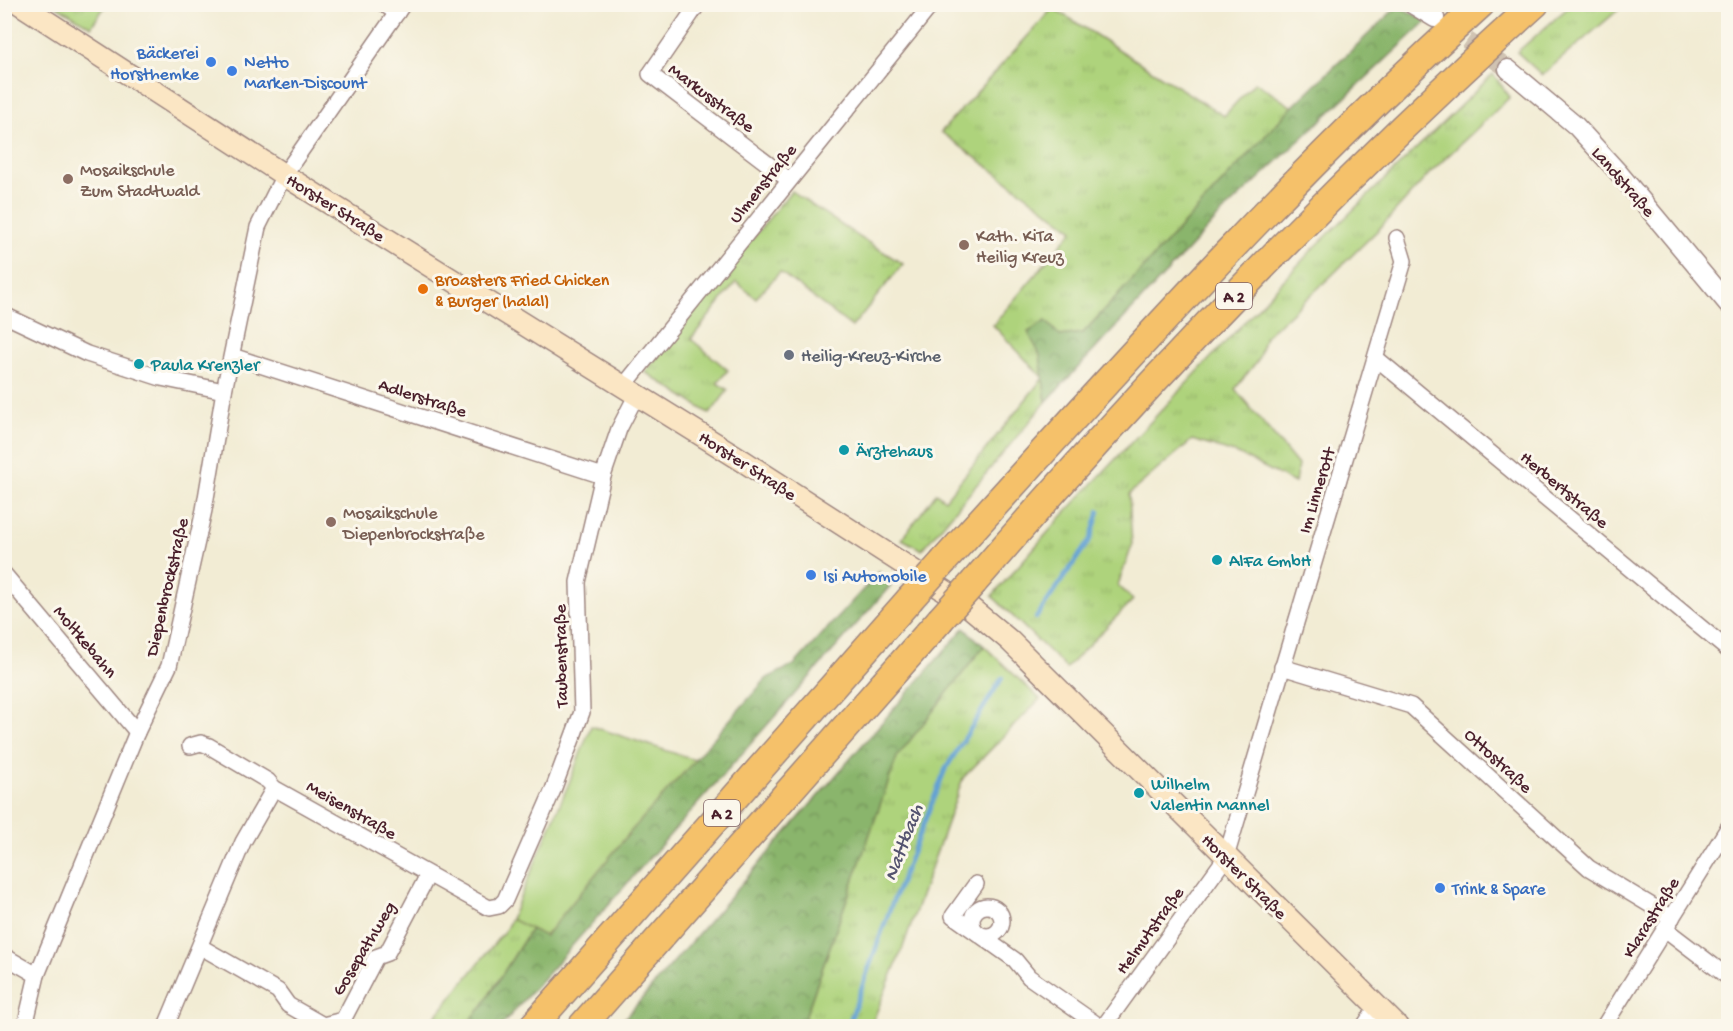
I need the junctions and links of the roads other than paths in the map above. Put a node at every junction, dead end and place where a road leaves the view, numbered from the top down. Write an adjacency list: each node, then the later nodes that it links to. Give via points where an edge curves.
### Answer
1 (20, 4): 10 (main road, Horster Straße)
2 (698, 4): 11 (street, Markusstraße, via 650,74)
3 (932, 4): 11 (street, Ulmenstraße)
4 (1412, 4): 8 (street)
5 (1481, 4): 39 (highway, A 2, bridge, via 1197,283 910,599)
6 (1535, 4): 40 (highway, A 2, bridge, via 1377,153 1213,317 1029,518)
7 (395, 7): 10 (street, Diepenbrockstraße)
8 (1435, 18)
9 (1508, 69): 13 (street, Landstraße, via 1576,126)
10 (284, 176): 15 (street, Diepenbrockstraße, via 258,227); 18 (main road, Horster Straße)
11 (789, 180): 18 (street, Ulmenstraße)
12 (1397, 238): 16 (street, Im Linnerott, via 1404,261)
13 (1728, 304)
14 (4, 315): 17 (street, via 87,354 161,378)
15 (232, 356): 17 (street, Diepenbrockstraße); 19 (street, Adlerstraße)
16 (1376, 358): 21 (street, Herbertstraße); 22 (street, Im Linnerott)
17 (224, 391): 23 (street, Diepenbrockstraße, via 204,510 170,666)
18 (630, 391): 19 (street, Taubenstraße); 27 (main road, Horster Straße, via 967,604 1009,640)
19 (603, 476): 30 (street, Taubenstraße, via 578,582 582,712 510,889)
20 (4, 574): 23 (street, Moltkebahn)
21 (1728, 650)
22 (1282, 667): 27 (street, Im Linnerott); 31 (street, Ottostraße, via 1411,706 1589,868)
23 (137, 732): 34 (street, Diepenbrockstraße)
24 (190, 746): 25 (street, Meisenstraße, via 209,746)
25 (274, 788): 28 (street, Meisenstraße); 32 (street, via 243,842)
26 (1728, 828): 31 (street, Klarastraße)
27 (1226, 857): 36 (main road, Horster Straße); 42 (street, Helmutstraße)
28 (428, 875): 30 (street, Meisenstraße, via 489,908); 32 (street, Gosepathweg, via 387,952 376,957 343,1020 323,1025 288,1005 278,991)
29 (976, 884): 41 (street, via 952,916 1016,960 1029,977)
30 (496, 908)
31 (1669, 923): 35 (street, Ottostraße); 45 (street, Klarastraße)
32 (201, 947): 38 (street)
33 (4, 956): 34 (street)
34 (37, 975): 37 (street, Diepenbrockstraße)
35 (1728, 977)
36 (1377, 1007): 43 (street); 44 (main road, Horster Straße)
37 (25, 1026)
38 (166, 1026)
39 (533, 1026)
40 (582, 1026)
41 (1099, 1026)
42 (1104, 1026)
43 (1364, 1026)
44 (1397, 1026)
45 (1604, 1026)

